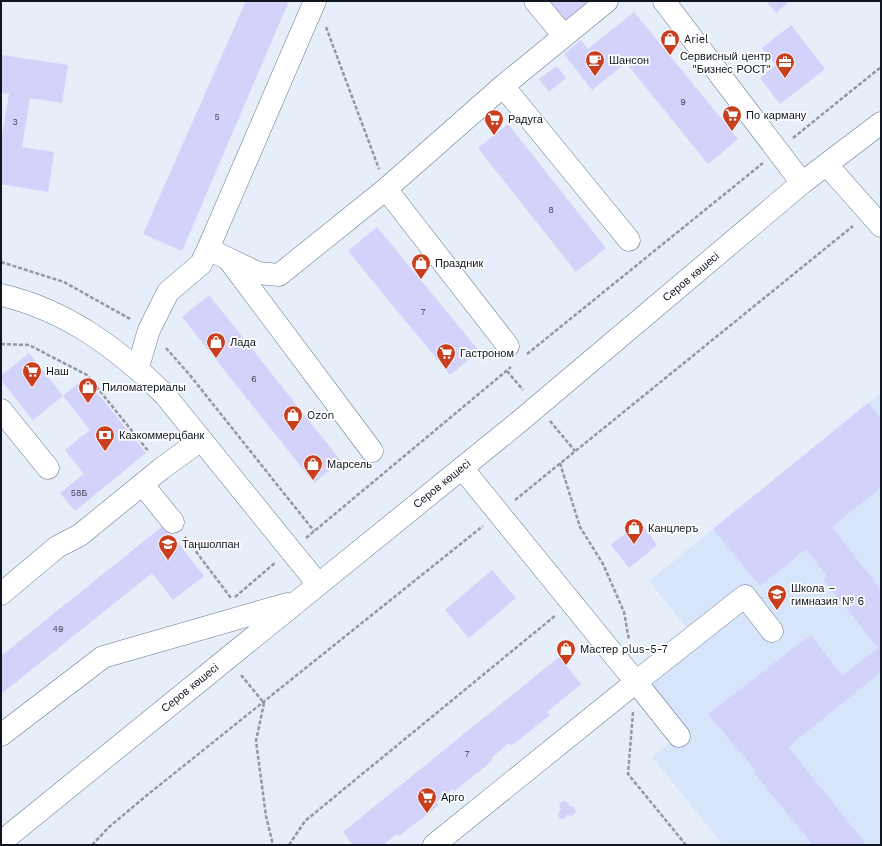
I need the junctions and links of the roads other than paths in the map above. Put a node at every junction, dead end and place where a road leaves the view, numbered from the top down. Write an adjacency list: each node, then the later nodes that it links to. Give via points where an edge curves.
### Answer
1 (315, 1): 13 (street)
2 (535, 1): 5 (street)
3 (607, 1): 5 (street)
4 (664, 1): 9 (street)
5 (564, 36): 6 (street)
6 (503, 86): 10 (street); 12 (street)
7 (881, 123): 8 (street, Серов көшесі)
8 (827, 165): 9 (street, Серов көшесі); 11 (street)
9 (802, 184): 21 (street, Серов көшесі)
10 (386, 189): 13 (street, via 279,275 258,273); 15 (street)
11 (881, 226)
12 (629, 240)
13 (218, 254): 16 (street, via 201,264 168,292 149,330); 19 (street)
14 (1, 295): 16 (street, via 57,314 100,338)
15 (516, 355)
16 (138, 367): 18 (street, via 165,395)
17 (1, 410): 20 (street)
18 (201, 440): 22 (street); 24 (street)
19 (372, 451)
20 (48, 468)
21 (462, 468): 24 (street, Серов көшесі); 28 (street)
22 (143, 485): 23 (street); 25 (street, via 80,535 57,547)
23 (173, 522)
24 (318, 584): 26 (street, Серов көшесі)
25 (1, 594)
26 (294, 602): 29 (street, via 103,657); 31 (street, Серов көшесі)
27 (772, 631): 28 (street, via 745,596)
28 (636, 682): 30 (street); 32 (street)
29 (1, 735)
30 (679, 736)
31 (1, 842)
32 (434, 845)

